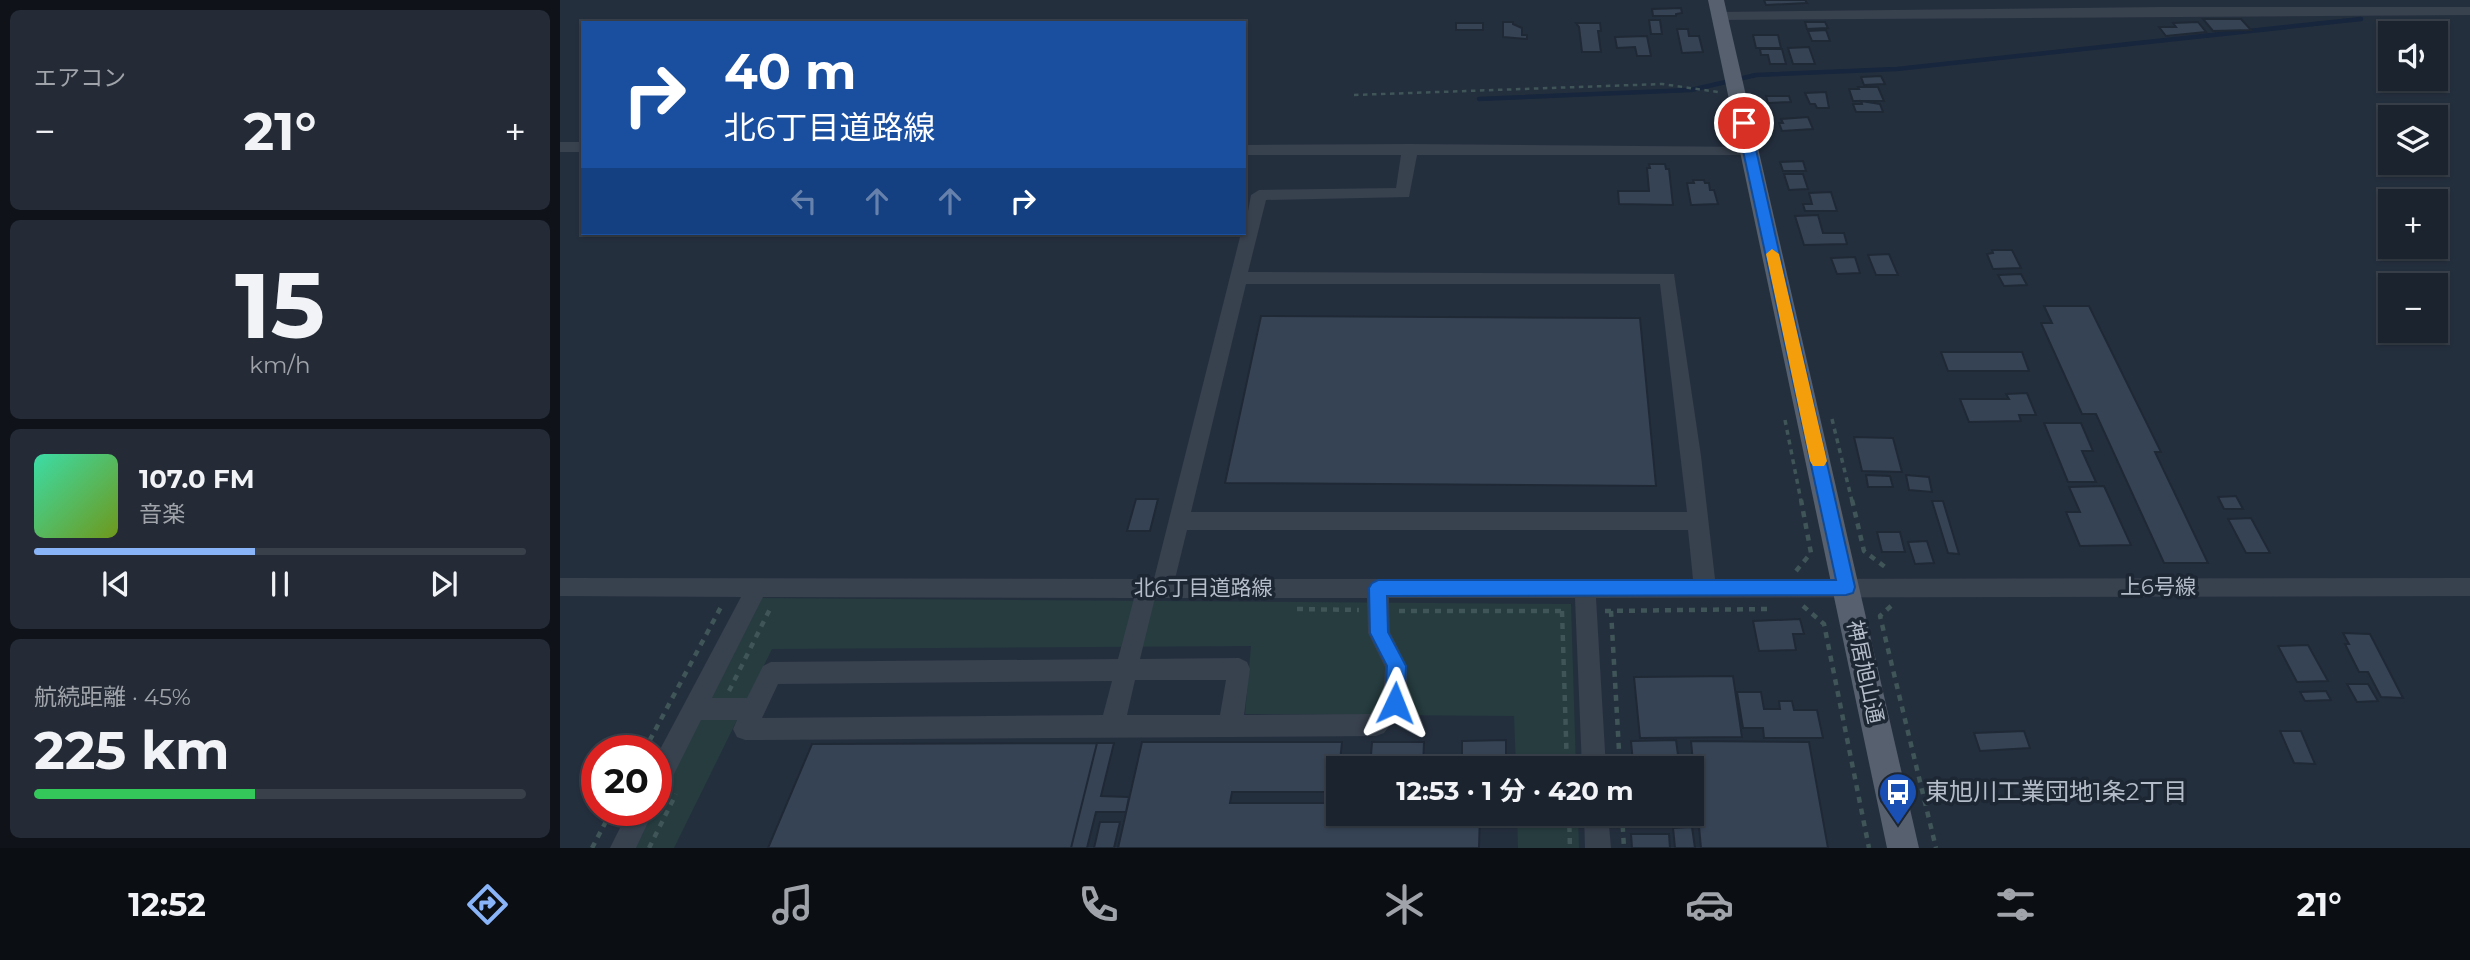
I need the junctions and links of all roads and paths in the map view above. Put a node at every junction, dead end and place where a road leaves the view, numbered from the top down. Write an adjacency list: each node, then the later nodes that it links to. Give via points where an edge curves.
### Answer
1 (1718, 8): 2 (street); 3 (main road, 神居旭山通)
2 (2470, 11)
3 (1729, 82): 4 (path, via 1721,93 1662,83); 9 (main road, 神居旭山通)
4 (1354, 95)
5 (560, 147): 6 (street)
6 (581, 147)
7 (1410, 149): 8 (street); 9 (street); 10 (street, via 1403,193 1259,195)
8 (1246, 150)
9 (1749, 150): 18 (main road, 神居旭山通)
10 (1239, 278): 12 (street); 13 (street, via 1668,278)
11 (1782, 407): 23 (path, via 1811,553 1796,569)
12 (1179, 521): 13 (street); 17 (street)
13 (1698, 521): 22 (street)
14 (1864, 551): 19 (path, via 1891,571)
15 (560, 587): 16 (street, 北6丁目道路線)
16 (757, 587): 17 (street, 北6丁目道路線); 29 (street)
17 (1155, 587): 21 (street, 北6丁目道路線); 28 (street)
18 (1846, 587): 19 (street, 上6号線); 23 (street, 北6丁目道路線); 49 (main road, 神居旭山通)
19 (1894, 587): 20 (street, 上6号線); 50 (path, via 1895,603 1880,615)
20 (2470, 587)
21 (1378, 588): 24 (street, 北6丁目道路線); 31 (street, via 1379,633 1396,666 1395,703 1376,725)
22 (1705, 588): 23 (street, 北6丁目道路線); 24 (street, 北6丁目道路線)
23 (1800, 588): 48 (path, via 1803,609 1824,624)
24 (1585, 589): 36 (street)
25 (722, 604): 33 (path)
26 (1562, 611): 35 (path)
27 (1611, 611): 37 (path)
28 (1126, 670): 30 (street, via 771,673); 31 (street, via 1240,670); 32 (street)
29 (694, 709): 30 (street); 34 (street)
30 (754, 709): 32 (street, via 745,729)
31 (1230, 726): 32 (street)
32 (1112, 727)
33 (652, 735)
34 (672, 752)
35 (1567, 756)
36 (1593, 756)
37 (1619, 756)
38 (604, 826): 43 (path)
39 (634, 826): 44 (street)
40 (1569, 826): 45 (path)
41 (1597, 826): 46 (street)
42 (1623, 826): 47 (path)
43 (592, 848)
44 (623, 848)
45 (1570, 848)
46 (1598, 848)
47 (1624, 848)
48 (1869, 848)
49 (1903, 848)
50 (1936, 848)

